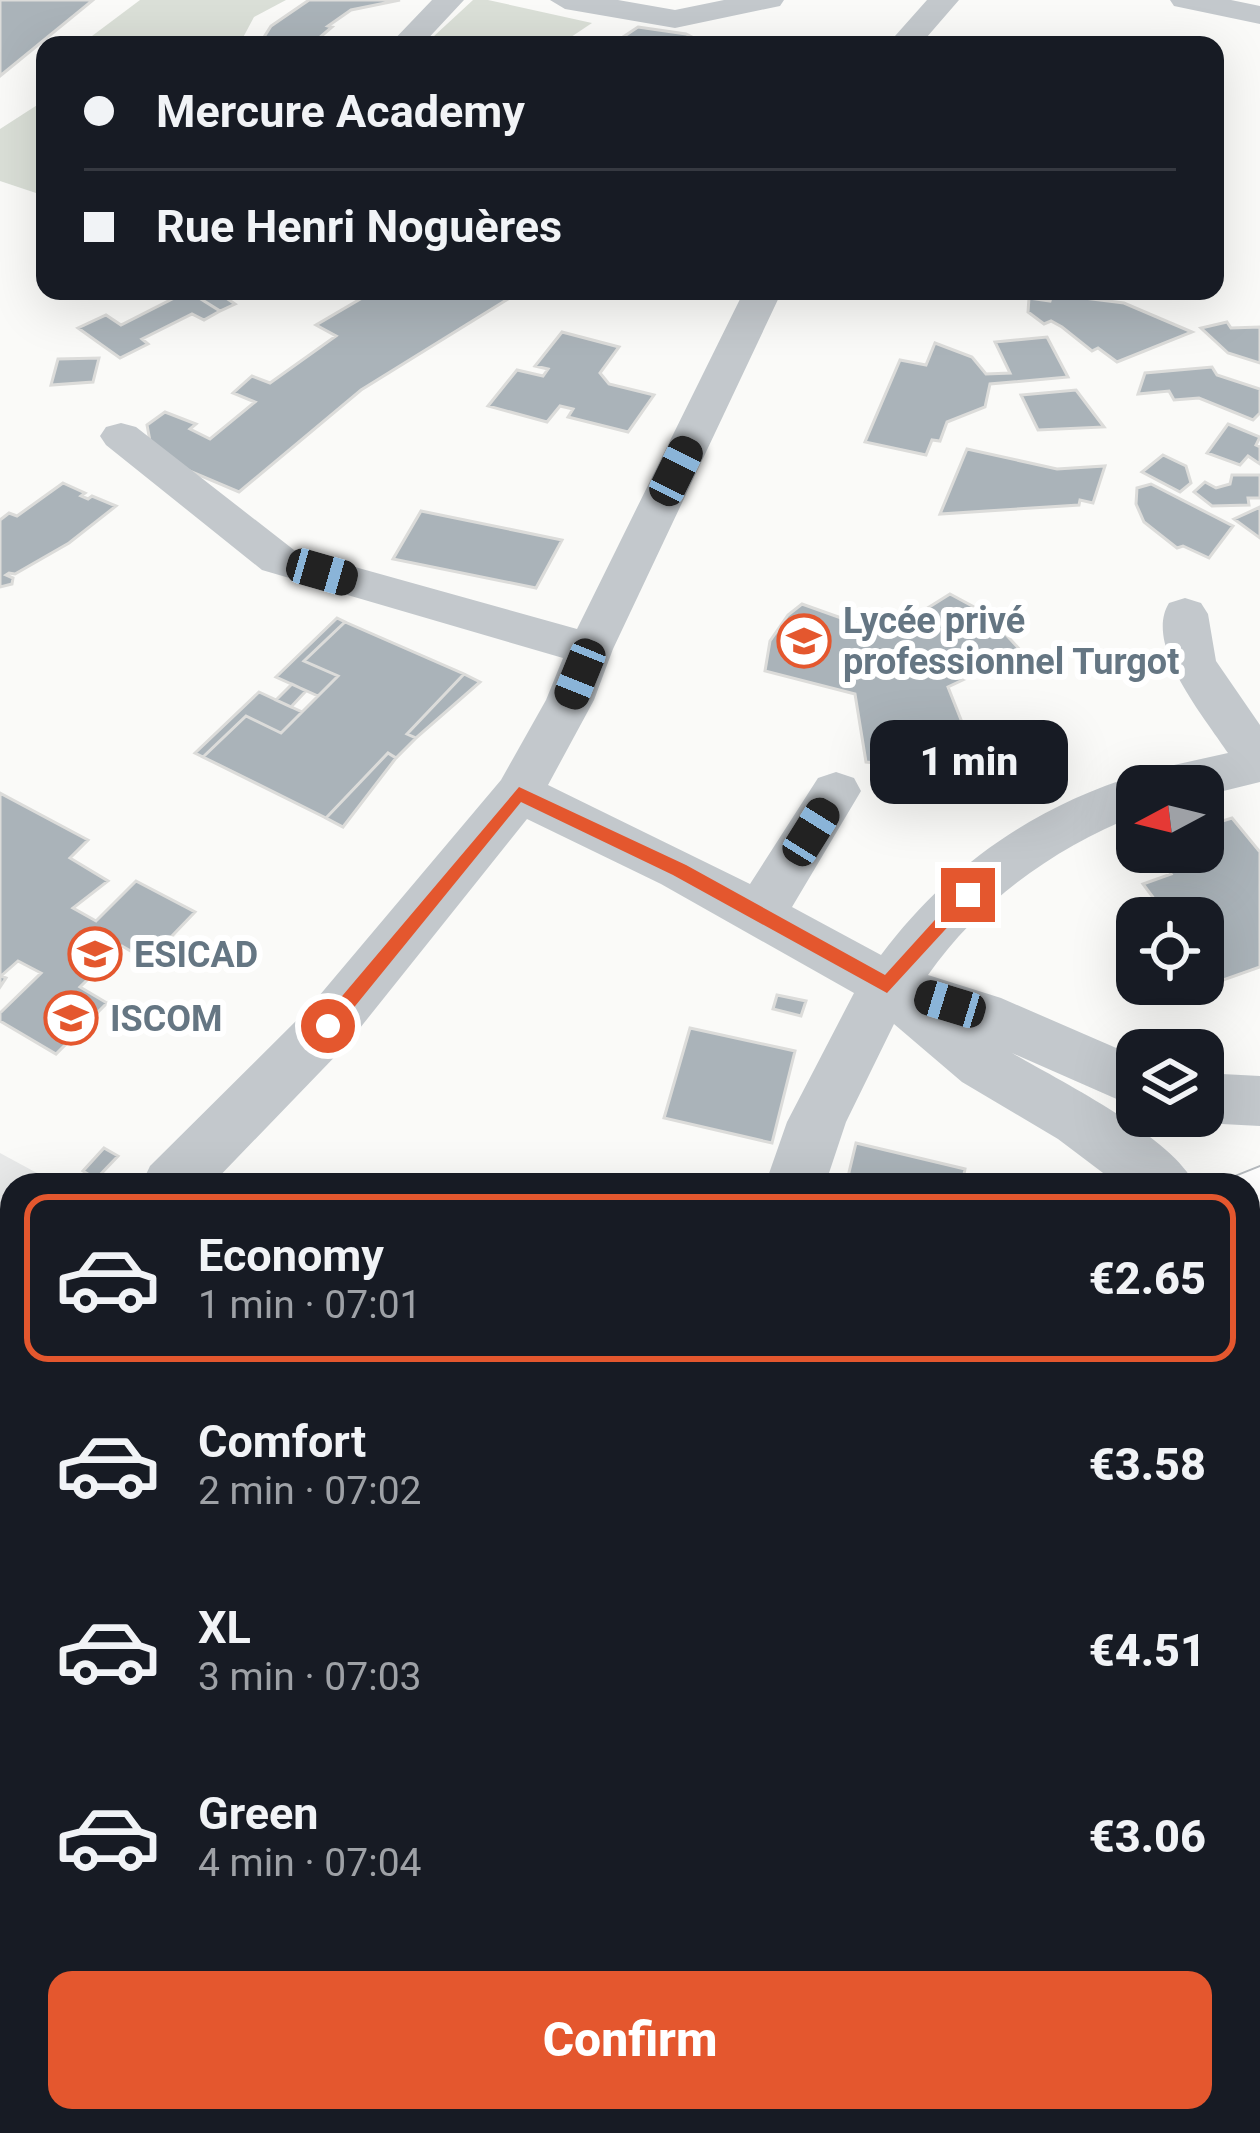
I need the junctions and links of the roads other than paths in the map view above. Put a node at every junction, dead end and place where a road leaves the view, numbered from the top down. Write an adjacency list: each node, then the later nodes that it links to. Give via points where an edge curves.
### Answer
1 (449, 0): 9 (street)
2 (565, 0): 6 (street)
3 (769, 0): 6 (street, via 690,19)
4 (944, 0): 10 (street)
5 (1186, 0): 7 (street)
6 (634, 12): 8 (street)
7 (1260, 15)
8 (601, 34)
9 (414, 36)
10 (911, 36)
11 (759, 300): 14 (street)
12 (121, 436): 14 (street, via 278,560)
13 (1185, 614): 15 (street, via 1193,664)
14 (590, 649): 18 (street)
15 (1260, 764): 16 (street)
16 (1224, 772)
17 (836, 791): 20 (street)
18 (519, 794): 20 (street); 25 (street, via 328,1026)
19 (1116, 804): 21 (street, via 992,870)
20 (760, 914): 21 (street)
21 (887, 986): 22 (street, via 981,1014); 26 (street, via 838,1067); 27 (street, via 982,1065)
22 (1116, 1074)
23 (1224, 1099): 24 (street)
24 (1260, 1101)
25 (183, 1173)
26 (799, 1173)
27 (1149, 1173)

